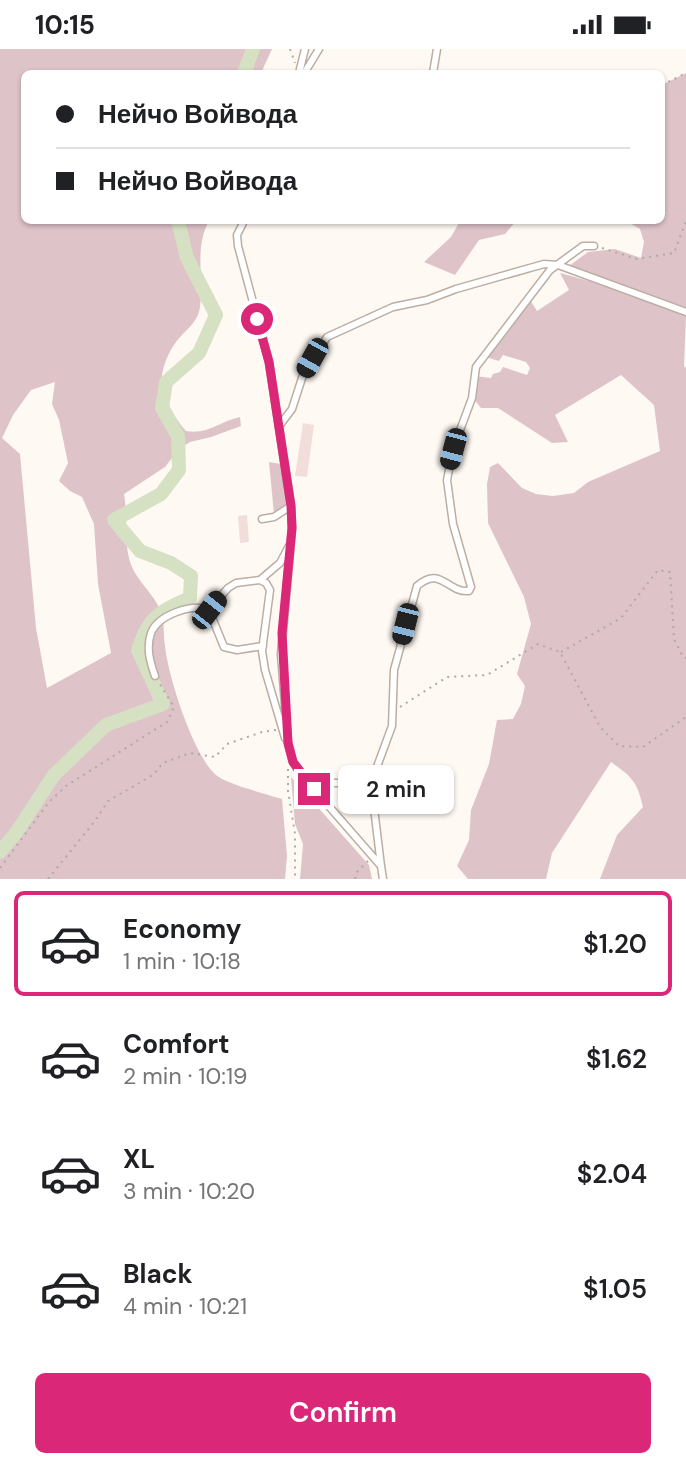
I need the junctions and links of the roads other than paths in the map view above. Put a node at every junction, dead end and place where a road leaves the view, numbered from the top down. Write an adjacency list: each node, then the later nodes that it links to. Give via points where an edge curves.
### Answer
1 (305, 49): 4 (street)
2 (319, 49): 5 (street)
3 (437, 49): 6 (street)
4 (301, 70)
5 (306, 70)
6 (434, 70)
7 (242, 224): 11 (street, via 238,246 269,362)
8 (594, 246): 9 (street, via 583,246)
9 (558, 265): 10 (street); 11 (street, via 534,266 393,307 327,337 303,375 292,409); 20 (street, via 542,278 476,367 472,398 447,480 453,524 471,587 464,592 434,578 417,586 394,670 392,726)
10 (686, 312)
11 (279, 425): 12 (street)
12 (291, 506): 13 (street); 14 (street)
13 (262, 519)
14 (291, 541): 15 (street, via 279,563); 19 (street, via 282,633)
15 (260, 580): 16 (street, via 236,583); 17 (street, via 270,590)
16 (209, 610): 17 (street, via 224,647); 18 (street, via 198,607 175,613 155,627 148,656)
17 (263, 646): 19 (street, via 265,670)
18 (155, 676)
19 (288, 743): 21 (street, via 293,762)
20 (371, 783): 21 (street, via 325,783); 22 (street)
21 (314, 789): 22 (street)
22 (381, 866): 23 (street)
23 (383, 879)

